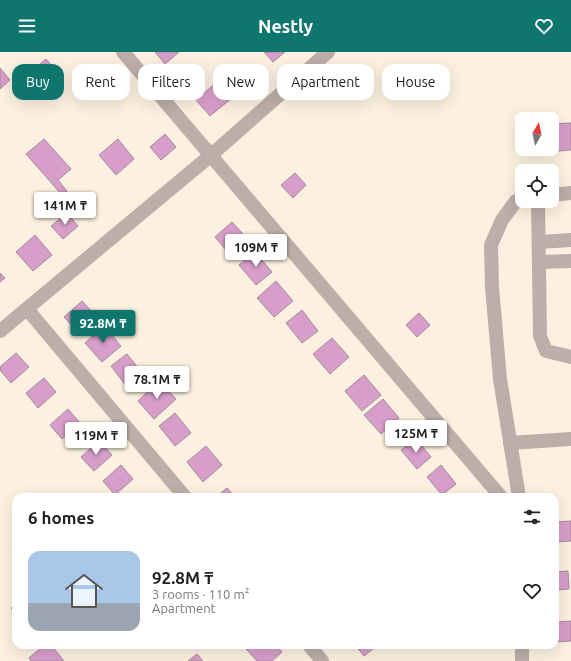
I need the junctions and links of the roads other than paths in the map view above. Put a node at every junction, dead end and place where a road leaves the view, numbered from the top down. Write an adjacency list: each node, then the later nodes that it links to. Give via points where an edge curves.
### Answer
1 (123, 52): 3 (street)
2 (328, 52): 3 (street)
3 (210, 156): 12 (street); 18 (street)
4 (571, 193): 5 (street)
5 (559, 194)
6 (515, 202): 16 (street, via 502,220 491,245 500,379)
7 (538, 208): 9 (street)
8 (571, 240): 9 (street)
9 (539, 242): 11 (street)
10 (571, 261): 11 (street)
11 (539, 262): 14 (street, via 540,336 546,351)
12 (27, 309): 13 (street); 17 (street)
13 (0, 331)
14 (571, 357)
15 (571, 439): 16 (street)
16 (510, 443): 19 (street)
17 (182, 493)
18 (498, 493)
19 (518, 493)
20 (312, 649): 22 (street)
21 (522, 649): 23 (street)
22 (322, 661)
23 (522, 661)

